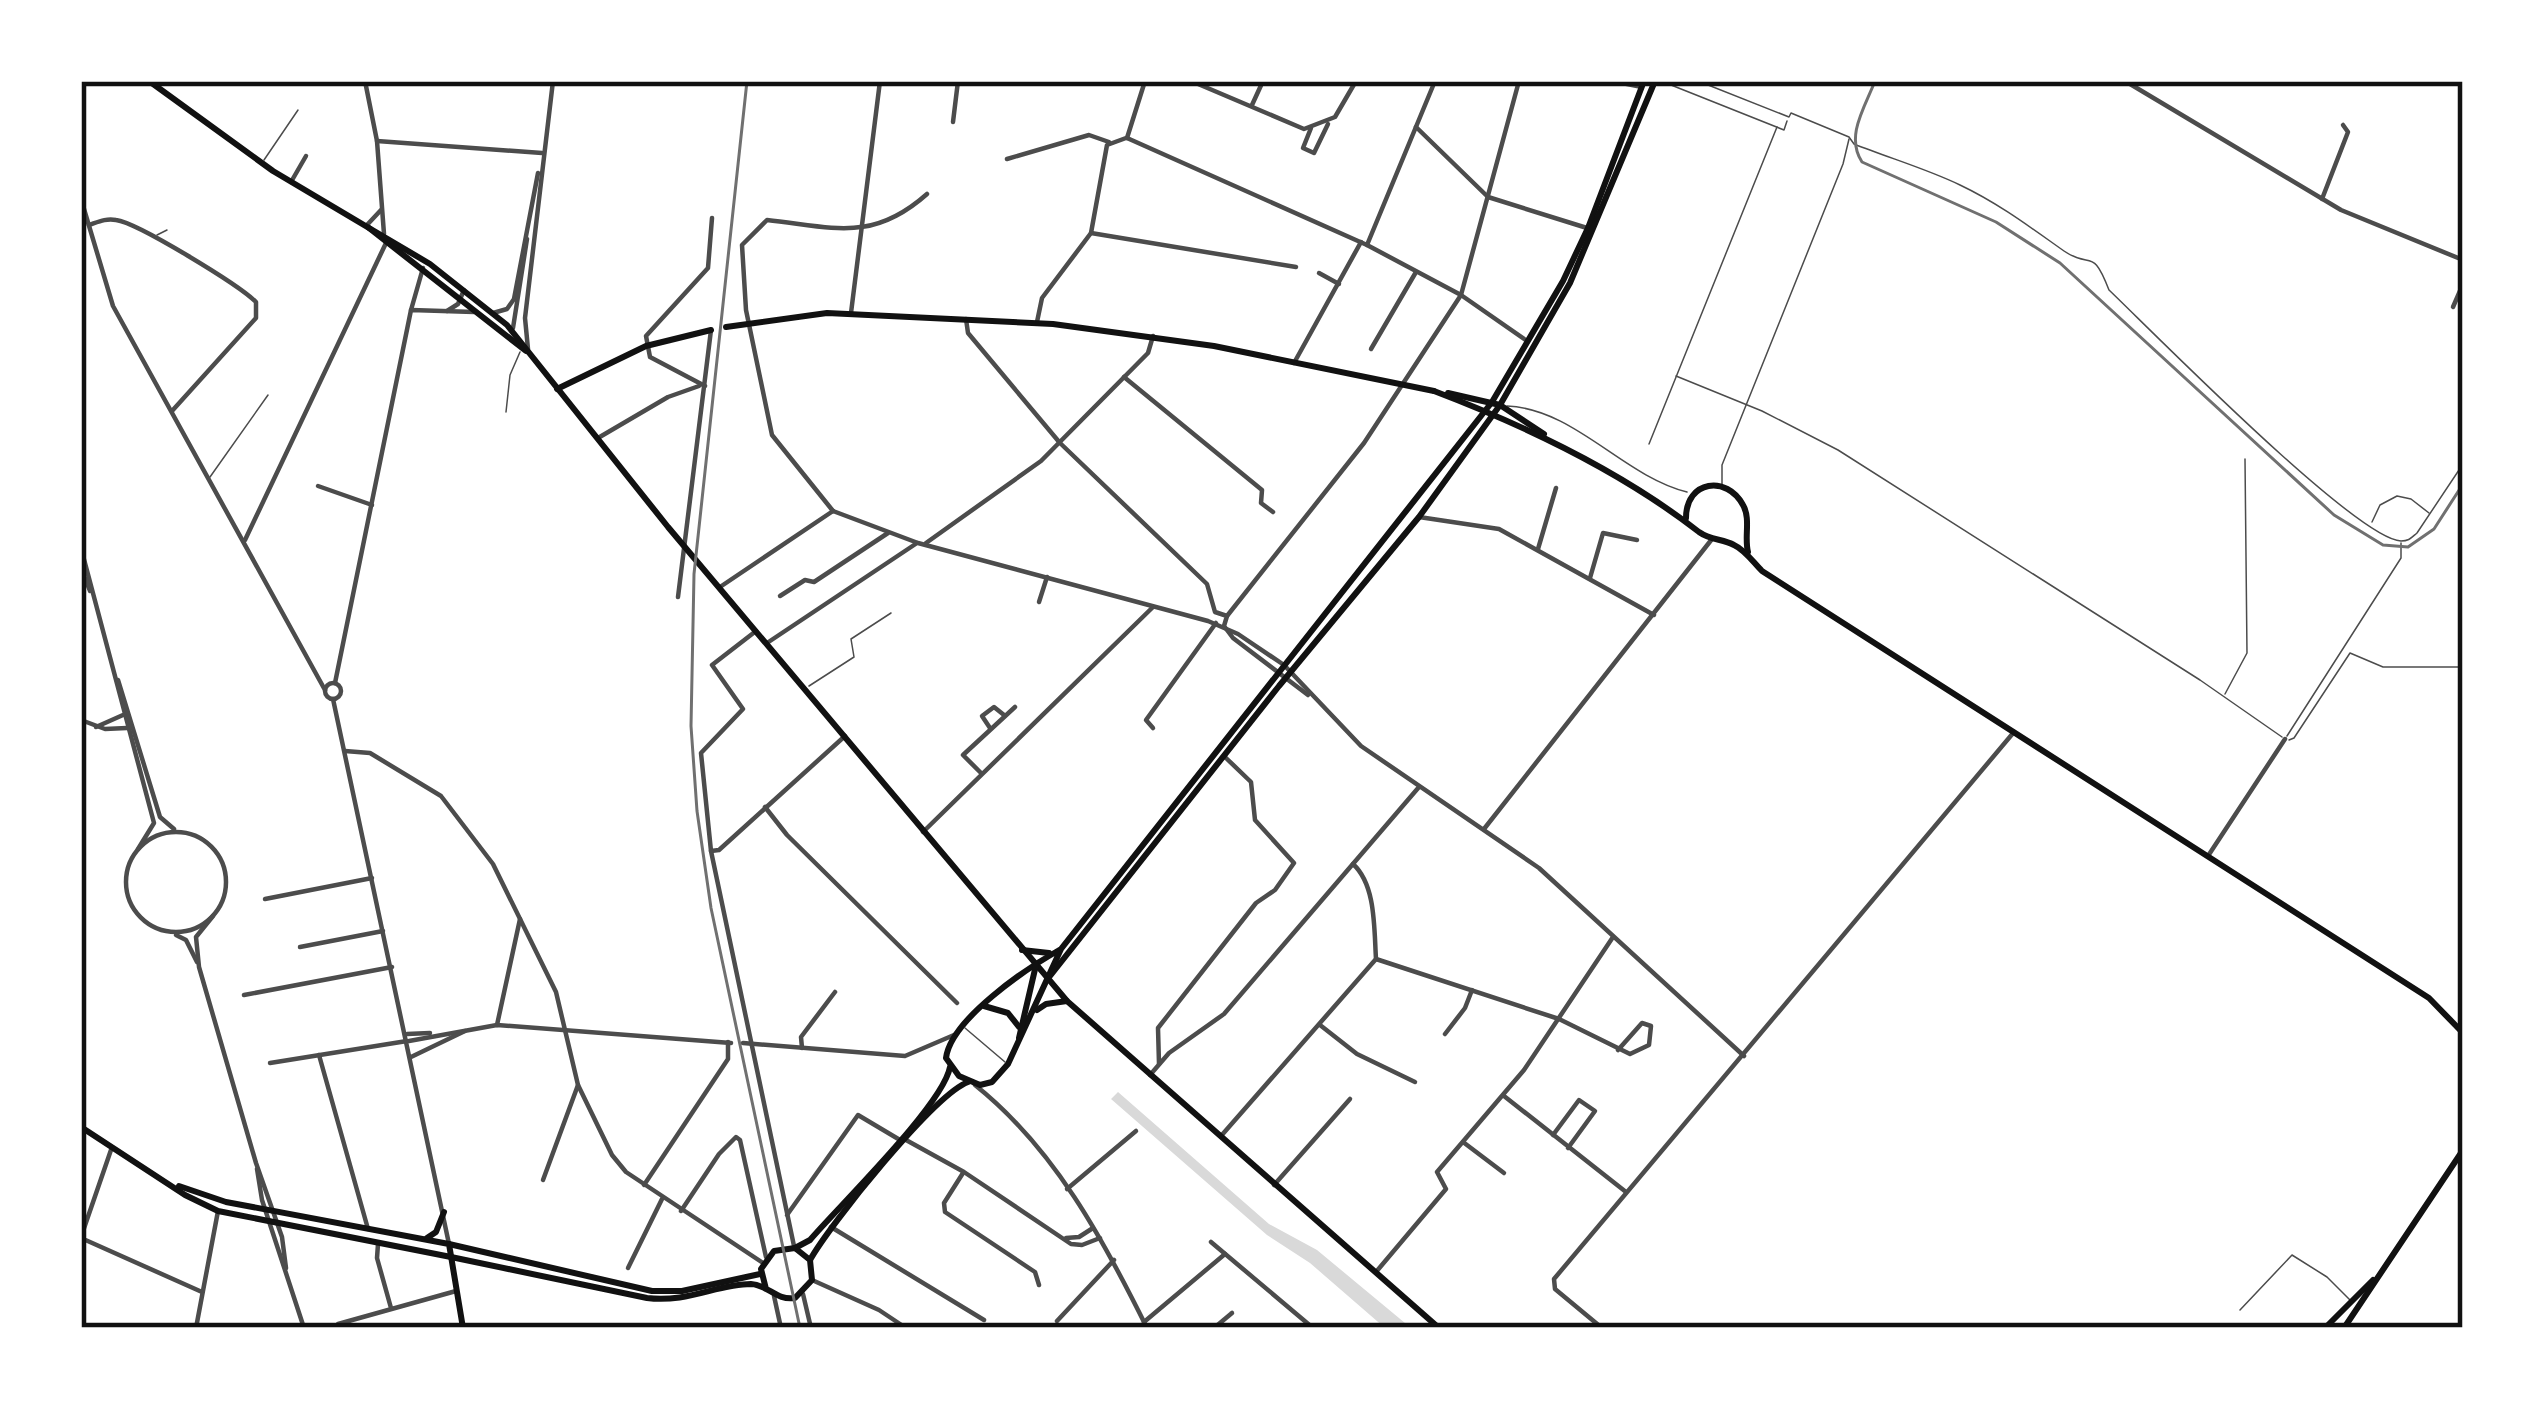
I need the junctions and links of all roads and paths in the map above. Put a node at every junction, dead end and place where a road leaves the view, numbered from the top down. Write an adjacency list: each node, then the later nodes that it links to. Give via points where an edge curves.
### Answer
1 (149, 81): 33 (main road)
2 (365, 81): 28 (street)
3 (553, 81): 30 (street)
4 (880, 81): 45 (street)
5 (958, 81): 21 (street)
6 (1145, 81): 27 (street)
7 (1191, 81): 17 (street)
8 (1263, 81): 17 (street)
9 (1356, 81): 20 (street)
10 (1435, 81): 23 (street)
11 (1519, 81): 37 (street)
12 (1612, 81): 16 (street)
13 (1658, 81): 24 (lane); 88 (main road, via 1570,283)
14 (1698, 81): 19 (lane)
15 (2125, 81): 39 (street)
16 (1643, 84): 44 (main road)
17 (1252, 105): 25 (street)
18 (298, 110): 33 (lane)
19 (1789, 117): 24 (lane, via 1784,130); 26 (lane)
20 (1329, 121): 25 (street); 25 (street, via 1314,153 1303,148)
21 (953, 122)
22 (2343, 125): 39 (street, via 2348,132)
23 (1415, 127): 37 (street); 51 (street)
24 (1777, 127): 81 (lane)
25 (1311, 128)
26 (1849, 137): 89 (lane); 111 (lane, via 1960,185 2072,255 2097,262 2110,290 2224,400 2314,485)
27 (1127, 138): 29 (street); 51 (street)
28 (377, 141): 30 (street); 40 (street)
29 (1110, 143): 32 (street, via 1089,135); 48 (street)
30 (542, 153): 34 (street)
31 (307, 156): 35 (street)
32 (1006, 159)
33 (262, 163): 35 (main road)
34 (540, 169): 47 (street); 67 (street)
35 (291, 182): 43 (main road)
36 (927, 194): 45 (street)
37 (1488, 197): 44 (street); 60 (street)
38 (81, 199): 42 (street)
39 (2322, 199): 52 (street)
40 (381, 210): 43 (street); 50 (street)
41 (712, 218): 77 (street, via 708,268 651,327)
42 (89, 225): 49 (street, via 119,220); 90 (street, via 112,306)
43 (367, 227): 50 (main road)
44 (1588, 228): 76 (main road)
45 (862, 229): 66 (street); 70 (street, via 770,220 758,226 742,245)
46 (167, 230): 49 (lane)
47 (526, 233): 65 (street, via 512,304); 72 (street)
48 (1090, 233): 53 (street); 71 (street, via 1042,298)
49 (154, 237): 90 (street, via 257,308)
50 (385, 239): 54 (main road); 59 (main road); 114 (street)
51 (1364, 244): 56 (street); 57 (street)
52 (2463, 260)
53 (1296, 267)
54 (423, 268): 59 (main road); 62 (street)
55 (1318, 272): 57 (street)
56 (1416, 272): 60 (street); 79 (street)
57 (1339, 284): 80 (street)
58 (2463, 284): 61 (street)
59 (462, 294): 63 (street); 64 (main road); 65 (main road)
60 (1461, 296): 76 (street); 83 (street)
61 (2453, 307)
62 (411, 310): 63 (street); 105 (street)
63 (447, 311): 64 (street)
64 (481, 313): 69 (main road)
65 (493, 313): 72 (main road)
66 (851, 313): 68 (main road); 70 (main road)
67 (525, 318): 72 (street); 78 (street)
68 (966, 319): 71 (main road); 94 (street, via 968,333)
69 (491, 322): 72 (street); 78 (main road)
70 (749, 322): 73 (main road); 106 (street, via 772,435)
71 (1037, 322): 75 (main road)
72 (511, 327): 78 (main road); 78 (street)
73 (726, 327)
74 (711, 330): 77 (main road); 84 (street)
75 (1153, 336): 80 (main road); 82 (street)
76 (1529, 343): 88 (main road)
77 (646, 346): 84 (street, via 650,357); 85 (main road)
78 (522, 348): 85 (main road); 91 (lane)
79 (1371, 349)
80 (1294, 363): 83 (main road)
81 (1676, 376): 89 (lane); 95 (lane)
82 (1124, 377): 94 (street); 107 (street, via 1262,490 1261,503)
83 (1402, 385): 86 (main road); 135 (street)
84 (705, 386): 93 (street, via 668,397); 120 (street)
85 (557, 389): 93 (main road)
86 (1434, 391): 88 (main road); 92 (main road)
87 (268, 395): 99 (lane)
88 (1496, 404): 92 (main road); 96 (main road); 103 (lane, via 1550,416)
89 (1746, 405): 102 (lane, via 1720,472); 148 (lane, via 1838,450)
90 (172, 411): 99 (street)
91 (506, 412)
92 (1490, 412): 96 (main road); 109 (main road); 140 (main road)
93 (596, 439): 120 (main road)
94 (1060, 443): 118 (street); 132 (street, via 1207,584)
95 (1649, 444)
96 (1562, 446): 104 (main road)
97 (2245, 460): 148 (lane, via 2247,653)
98 (2463, 464): 108 (lane)
99 (210, 477): 114 (street)
100 (318, 486): 105 (street)
101 (1556, 488): 121 (street)
102 (1722, 489): 103 (main road); 112 (main road, via 1742,502)
103 (1690, 495): 104 (main road, via 1670,505); 110 (main road)
104 (1649, 499): 110 (main road)
105 (372, 505): 145 (street)
106 (833, 512): 113 (street); 126 (street)
107 (1273, 512)
108 (2430, 514): 111 (lane, via 2397,496 2376,508); 117 (lane)
109 (1419, 517): 121 (street, via 1488,526); 144 (main road)
110 (1686, 518): 116 (main road)
111 (2370, 525): 117 (lane)
112 (1745, 528): 116 (main road); 122 (main road)
113 (888, 532): 118 (street); 127 (street)
114 (244, 540): 143 (street)
115 (1636, 540): 125 (street, via 1603,533)
116 (1717, 540): 122 (main road); 134 (street)
117 (2402, 541): 160 (lane, via 2401,558)
118 (922, 543): 124 (street); 139 (street)
119 (81, 548): 128 (street)
120 (686, 548): 126 (main road); 129 (street)
121 (1538, 549): 125 (street)
122 (1752, 561): 158 (main road)
123 (81, 568): 128 (street)
124 (1047, 577): 130 (street); 131 (street)
125 (1590, 578): 134 (street)
126 (720, 587): 138 (main road)
127 (780, 596)
128 (93, 597): 151 (street)
129 (678, 597)
130 (1039, 602)
131 (1153, 607): 136 (street); 163 (street)
132 (1216, 612): 135 (street); 136 (street)
133 (891, 614): 146 (lane, via 850,639 854,657)
134 (1654, 615): 166 (street)
135 (1227, 616): 137 (street)
136 (1208, 621): 137 (street)
137 (1220, 625): 140 (street); 142 (street); 157 (street, via 1146,720)
138 (756, 631): 139 (main road); 170 (street, via 712,665 742,709 701,753)
139 (767, 643): 146 (main road)
140 (1284, 665): 142 (main road); 144 (street)
141 (2463, 667): 160 (lane, via 2383,667 2353,652 2294,738)
142 (1277, 672): 144 (street); 182 (main road)
143 (315, 674): 145 (street); 147 (street)
144 (1289, 676): 162 (main road); 164 (street, via 1361,746)
145 (333, 683): 147 (street); 149 (street, via 340,693)
146 (806, 688): 159 (main road)
147 (325, 690): 149 (street)
148 (2223, 698): 160 (lane)
149 (333, 699): 161 (street)
150 (1015, 707): 152 (street)
151 (126, 714): 154 (street); 155 (street)
152 (1004, 715): 156 (street); 156 (street, via 994,707 982,716)
153 (81, 720): 154 (street)
154 (96, 728): 155 (street)
155 (130, 728): 168 (street, via 162,821); 169 (street, via 154,825)
156 (990, 728): 163 (street, via 963,755)
157 (1154, 728)
158 (2014, 732): 171 (main road); 214 (street)
159 (845, 736): 165 (street); 167 (main road)
160 (2285, 739): 171 (street)
161 (346, 751): 173 (street); 176 (street, via 370,754 441,796 493,864)
162 (1226, 758): 187 (main road); 219 (street, via 1251,782 1253,818 1294,863 1158,1028)
163 (982, 775): 167 (street)
164 (1419, 787): 166 (street); 172 (street)
165 (765, 807): 170 (street); 192 (street)
166 (1484, 829): 179 (street)
167 (923, 832): 181 (main road)
168 (188, 834): 169 (street, via 160,834); 175 (street, via 223,864 225,891)
169 (138, 849): 177 (street, via 127,894 138,916)
170 (711, 851): 208 (street)
171 (2208, 856): 204 (main road, via 2436,1003)
172 (1353, 864): 183 (street, via 1370,898); 219 (street, via 1224,1014)
173 (372, 878): 174 (street); 178 (street)
174 (266, 899)
175 (213, 916): 177 (street, via 190,930); 185 (street, via 196,937)
176 (520, 918): 199 (street); 203 (street, via 550,975)
177 (158, 929): 185 (street, via 184,938)
178 (383, 931): 180 (street); 186 (street)
179 (1613, 935): 197 (street); 214 (street)
180 (300, 946)
181 (1022, 950): 182 (main road); 184 (main road)
182 (1057, 951): 184 (main road); 187 (main road)
183 (1376, 959): 188 (street); 198 (street)
184 (1036, 965): 187 (main road); 193 (main road); 201 (main road)
185 (200, 967): 246 (street)
186 (392, 967): 190 (street); 207 (street)
187 (1047, 979): 191 (main road); 195 (main road)
188 (1472, 990): 197 (street); 205 (street)
189 (835, 992): 209 (street, via 801,1036)
190 (244, 995)
191 (1067, 1001): 195 (main road); 220 (main road)
192 (957, 1003)
193 (984, 1006): 196 (main road); 201 (main road, via 1008,1013)
194 (965, 1009): 196 (street)
195 (1034, 1014): 210 (main road)
196 (973, 1016): 200 (main road)
197 (1559, 1019): 212 (street); 225 (street)
198 (1320, 1024): 222 (street, via 1357,1054); 230 (street)
199 (497, 1025): 202 (street); 203 (street)
200 (963, 1026): 206 (main road); 218 (lane)
201 (1019, 1027): 210 (main road)
202 (472, 1028): 207 (street); 215 (street)
203 (566, 1030): 224 (street); 241 (street, via 729,1043 728,1059)
204 (2463, 1033)
205 (1445, 1034)
206 (954, 1035): 211 (street); 217 (main road)
207 (407, 1038): 213 (street); 215 (street)
208 (747, 1043): 209 (street); 250 (street)
209 (802, 1048): 211 (street, via 905,1056)
210 (1018, 1049): 218 (main road)
211 (923, 1050): 217 (street)
212 (1618, 1050): 212 (street, via 1640,1053 1651,1027 1636,1026)
213 (319, 1055): 216 (street); 254 (street)
214 (1744, 1056): 244 (street)
215 (411, 1057): 249 (street)
216 (270, 1063)
217 (948, 1063): 223 (main road); 232 (main road, via 945,1084)
218 (1008, 1064): 221 (main road)
219 (1159, 1064): 220 (street)
220 (1150, 1076): 230 (main road)
221 (992, 1082): 223 (main road); 227 (street)
222 (1415, 1082)
223 (971, 1083): 227 (street); 232 (main road, via 952,1090)
224 (578, 1085): 239 (street); 241 (street, via 612,1155)
225 (1504, 1096): 231 (street); 233 (street)
226 (1350, 1099): 242 (street)
227 (999, 1104): 243 (street)
228 (81, 1127): 234 (main road)
229 (1136, 1131): 243 (street)
230 (1221, 1136): 242 (main road)
231 (1553, 1136): 235 (street); 235 (street, via 1579,1100 1595,1112)
232 (903, 1140): 237 (street); 250 (street, via 858,1115); 252 (main road); 262 (main road)
233 (1463, 1142): 238 (street); 269 (street, via 1435,1174 1446,1189)
234 (112, 1147): 240 (main road); 256 (street)
235 (1568, 1148): 244 (street)
236 (2463, 1150): 271 (main road)
237 (964, 1172): 255 (street); 273 (street, via 944,1210 1035,1272)
238 (1504, 1173)
239 (543, 1180)
240 (170, 1182): 246 (main road); 247 (main road)
241 (644, 1185): 245 (street)
242 (1274, 1185): 269 (main road)
243 (1067, 1189): 253 (street)
244 (1626, 1192): 297 (street, via 1553,1285)
245 (662, 1198): 248 (street); 268 (street)
246 (269, 1210): 251 (street); 254 (main road)
247 (218, 1211): 251 (main road); 276 (street)
248 (681, 1211): 266 (street); 266 (street, via 732,1138 740,1140)
249 (444, 1212): 258 (main road); 261 (street)
250 (787, 1215): 262 (street)
251 (273, 1222): 259 (main road); 289 (street)
252 (831, 1227): 265 (main road); 284 (street)
253 (1093, 1228): 255 (street); 257 (street)
254 (368, 1229): 258 (main road)
255 (1062, 1237): 257 (street, via 1077,1246)
256 (81, 1238): 276 (street)
257 (1100, 1238): 267 (street)
258 (423, 1239): 261 (main road)
259 (379, 1242): 264 (main road); 281 (street)
260 (1211, 1242): 263 (street)
261 (449, 1244): 264 (main road); 270 (main road, via 652,1291)
262 (795, 1248): 265 (main road); 266 (main road)
263 (1225, 1254): 287 (street); 295 (street)
264 (451, 1257): 274 (main road, via 657,1299 752,1284); 275 (main road)
265 (810, 1259): 272 (main road)
266 (764, 1260): 270 (main road)
267 (1114, 1261): 285 (street); 287 (street)
268 (628, 1268)
269 (1376, 1272): 296 (main road)
270 (760, 1274): 274 (main road)
271 (2380, 1274): 279 (main road); 280 (main road)
272 (812, 1280): 277 (main road); 293 (street)
273 (1039, 1285)
274 (766, 1289): 278 (main road)
275 (456, 1291): 281 (street); 290 (main road)
276 (202, 1292): 288 (street)
277 (803, 1294): 278 (main road); 292 (street)
278 (774, 1296): 291 (street)
279 (2350, 1300): 280 (lane); 282 (lane, via 2292,1255); 298 (main road)
280 (2359, 1307): 299 (main road)
281 (391, 1308): 286 (street)
282 (2240, 1310)
283 (1232, 1312): 294 (street)
284 (984, 1320)
285 (1058, 1321)
286 (338, 1324)
287 (1145, 1325)
288 (196, 1328)
289 (304, 1328)
290 (463, 1328)
291 (782, 1328)
292 (811, 1328)
293 (906, 1328)
294 (1214, 1328)
295 (1313, 1328)
296 (1439, 1328)
297 (1602, 1328)
298 (2325, 1328)
299 (2344, 1328)

